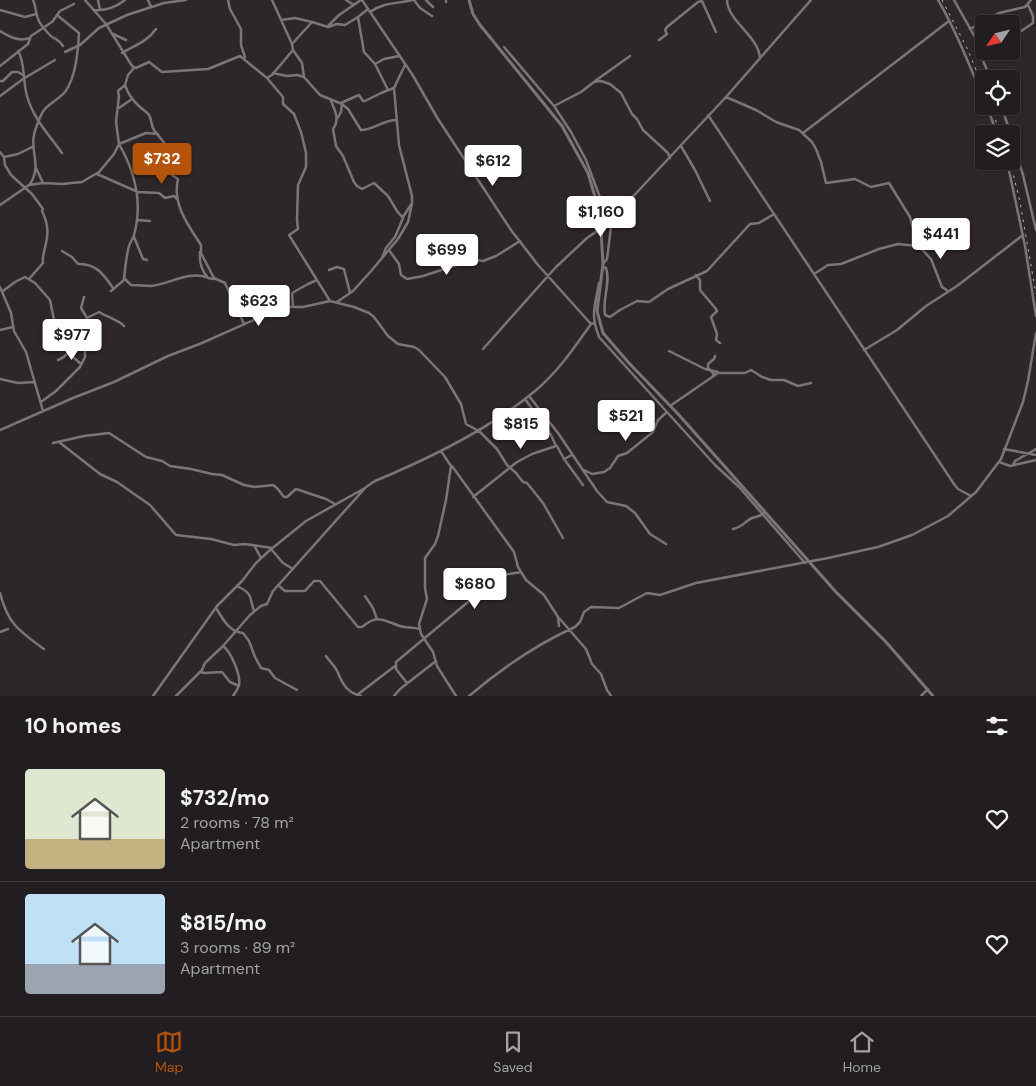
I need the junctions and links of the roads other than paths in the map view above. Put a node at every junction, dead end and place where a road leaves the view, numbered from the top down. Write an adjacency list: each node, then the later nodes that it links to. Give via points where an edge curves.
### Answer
1 (33, 0): 31 (street)
2 (85, 0): 28 (street)
3 (98, 0): 29 (street)
4 (125, 0): 29 (street)
5 (148, 0): 24 (street)
6 (183, 0): 19 (street)
7 (228, 0): 63 (street, via 241,28)
8 (272, 0): 36 (street)
9 (346, 0): 22 (street)
10 (362, 0): 22 (street); 26 (street)
11 (413, 0): 30 (street, via 380,6); 34 (street)
12 (426, 0): 25 (street)
13 (469, 0): 112 (street, via 480,25 562,126 588,173)
14 (727, 0): 64 (street, via 732,15 757,46)
15 (811, 0): 64 (street)
16 (938, 0): 37 (street)
17 (954, 0): 44 (street)
18 (1031, 0): 23 (street)
19 (174, 1): 20 (street)
20 (164, 2): 24 (street)
21 (74, 4): 33 (street)
22 (354, 5): 32 (street)
23 (1028, 5): 44 (street, via 999,13); 47 (street, via 1033,23)
24 (151, 7): 39 (street)
25 (433, 7)
26 (368, 9): 30 (street); 35 (street)
27 (0, 10): 31 (street, via 25,17)
28 (94, 10): 29 (street); 39 (street)
29 (100, 10)
30 (370, 12): 61 (street)
31 (36, 14): 42 (street)
32 (339, 15): 40 (street); 41 (street)
33 (56, 16): 42 (street); 55 (street, via 78,31)
34 (432, 16)
35 (358, 18): 40 (street, via 345,25); 66 (street, via 364,52)
36 (281, 20): 38 (street, via 295,18); 53 (street)
37 (949, 20): 74 (street); 91 (street)
38 (312, 22): 41 (street); 53 (street)
39 (106, 24): 48 (street); 55 (street)
40 (339, 24): 41 (street)
41 (328, 27)
42 (45, 28): 50 (street); 54 (street)
43 (156, 29): 60 (street, via 151,37)
44 (970, 29): 49 (street)
45 (0, 31): 50 (street, via 13,38)
46 (716, 32): 52 (street, via 702,1 667,27 667,34)
47 (1020, 32)
48 (111, 34): 51 (street); 60 (street)
49 (975, 37)
50 (30, 38): 58 (street, via 28,44)
51 (126, 40)
52 (659, 40)
53 (292, 44): 57 (street)
54 (63, 46)
55 (78, 46): 59 (street); 90 (street, via 68,88 44,110)
56 (504, 47): 85 (street)
57 (293, 50): 70 (street); 72 (street, via 302,63)
58 (18, 51): 68 (street); 71 (street, via 22,58)
59 (65, 52)
60 (122, 53): 69 (street)
61 (399, 56): 66 (street); 67 (street)
62 (630, 56): 76 (street)
63 (245, 58): 69 (street, via 237,56 208,69 162,72 147,62); 73 (street)
64 (760, 59): 81 (street)
65 (55, 60): 71 (street)
66 (375, 64): 79 (street)
67 (405, 65): 78 (street); 123 (street)
68 (0, 66)
69 (134, 68): 77 (street)
70 (273, 73): 72 (street); 73 (street)
71 (23, 77): 75 (street, via 12,72); 80 (street); 90 (street, via 33,114)
72 (304, 77): 83 (street, via 320,95)
73 (267, 78): 139 (street, via 283,97 283,104 294,114 304,140 306,167 298,185 298,229 289,235)
74 (975, 79)
75 (0, 81)
76 (594, 82): 85 (street); 99 (street, via 610,84 621,93 642,130 668,152)
77 (125, 85): 82 (street); 86 (street, via 118,92)
78 (394, 88): 79 (street); 88 (street)
79 (388, 90): 84 (street, via 365,101 358,95)
80 (0, 96)
81 (726, 98): 87 (street); 91 (street)
82 (132, 99): 86 (street); 92 (street, via 149,114)
83 (331, 101): 84 (street); 89 (street)
84 (341, 104): 88 (street, via 363,130 385,121); 89 (street)
85 (554, 106): 113 (street, via 586,160)
86 (118, 110): 93 (street)
87 (708, 115): 95 (street); 114 (street)
88 (398, 120): 110 (street, via 399,145)
89 (336, 121): 115 (street, via 333,129 336,146 357,186 364,188 374,183)
90 (40, 122): 94 (street, via 34,133); 97 (street)
91 (803, 133): 124 (street, via 819,155 826,183 856,180 870,187 892,186 910,217)
92 (158, 134): 93 (street, via 146,133); 108 (street, via 168,149 168,172 178,178)
93 (119, 144): 103 (street, via 113,157); 107 (street, via 130,163)
94 (34, 146): 98 (street); 101 (street)
95 (681, 146): 99 (street); 109 (street)
96 (0, 152): 98 (street)
97 (62, 153)
98 (2, 158): 106 (street, via 11,175)
99 (670, 158): 116 (street)
100 (1020, 165): 120 (street)
101 (36, 166): 104 (street); 105 (street)
102 (1008, 170): 121 (street)
103 (97, 174): 104 (street, via 82,182); 107 (street)
104 (43, 183): 105 (street)
105 (29, 185): 106 (street)
106 (24, 187): 111 (street); 137 (street, via 43,209 48,228 42,264)
107 (138, 192): 108 (street, via 159,193 165,198 174,196); 117 (street)
108 (177, 199): 127 (street, via 200,242)
109 (710, 201)
110 (412, 202): 115 (street); 125 (street, via 408,222)
111 (0, 205)
112 (599, 212): 113 (street); 119 (street)
113 (607, 212): 116 (street)
114 (774, 214): 132 (street); 133 (street, via 759,223 750,224 707,271)
115 (403, 218): 129 (street)
116 (612, 219): 130 (street, via 607,259)
117 (138, 220): 118 (street); 122 (street)
118 (150, 221)
119 (600, 229): 130 (street); 135 (street, via 586,238)
120 (1036, 230)
121 (1023, 235): 142 (street); 149 (street)
122 (134, 237): 128 (street, via 143,259); 136 (street, via 125,261)
123 (520, 241): 125 (street, via 483,261 463,263 406,279); 135 (street)
124 (919, 246): 132 (street, via 898,244 879,249 841,264 828,265); 142 (street, via 931,259 942,287)
125 (389, 250): 129 (street)
126 (62, 251): 136 (street, via 78,264 103,272 112,290)
127 (201, 251): 134 (street, via 200,262); 138 (street)
128 (147, 260)
129 (382, 260): 144 (street)
130 (603, 266): 133 (street, via 608,274 603,306 605,315 610,317 636,301 650,302 668,288); 140 (street)
131 (329, 270): 144 (street, via 344,269)
132 (814, 274): 161 (street)
133 (696, 275): 157 (street, via 700,280 700,290 717,311 711,317 716,340)
134 (206, 277): 136 (street, via 186,277 148,286 129,284); 138 (street)
135 (548, 277): 151 (street); 159 (street)
136 (124, 278)
137 (29, 279): 143 (street, via 25,277); 160 (street, via 50,300 52,317)
138 (215, 280): 152 (street, via 225,282)
139 (317, 280): 146 (street); 148 (street, via 292,293)
140 (602, 282): 151 (street, via 595,299); 175 (street, via 597,311 604,333)
141 (0, 287): 143 (street)
142 (948, 291): 161 (street, via 886,338)
143 (3, 292): 154 (street)
144 (350, 293): 147 (street)
145 (84, 297): 150 (street, via 81,308)
146 (330, 301): 147 (street); 148 (street)
147 (337, 302): 179 (street, via 369,313 398,344 420,350 445,377 461,404 466,424)
148 (293, 307): 152 (street, via 285,307)
149 (1036, 316)
150 (87, 318): 153 (street, via 99,312); 158 (street)
151 (592, 323): 172 (street, via 560,366); 177 (street, via 599,337)
152 (244, 324): 176 (street)
153 (124, 326)
154 (13, 327): 155 (street); 170 (street, via 26,352)
155 (0, 328)
156 (1036, 333): 183 (street, via 1023,402)
157 (720, 343)
158 (85, 344): 160 (street, via 77,344); 165 (street)
159 (483, 349)
160 (70, 350): 164 (street); 165 (street)
161 (864, 350): 198 (street, via 956,487)
162 (669, 351): 166 (street)
163 (715, 356): 166 (street, via 708,364)
164 (58, 360)
165 (82, 364): 174 (street)
166 (712, 371): 167 (street); 168 (street)
167 (720, 372): 168 (street); 171 (street, via 745,373 751,370 762,377 798,386)
168 (713, 376): 175 (street)
169 (0, 379): 170 (street)
170 (35, 382): 174 (street)
171 (811, 383)
172 (529, 396): 173 (street); 187 (street)
173 (524, 399): 179 (street); 182 (street)
174 (41, 402): 176 (street)
175 (670, 406): 201 (street)
176 (43, 410): 178 (street)
177 (667, 412): 195 (street, via 658,420 653,432 618,456 604,472 592,474); 201 (street)
178 (0, 430)
179 (477, 430): 185 (street); 194 (street, via 497,449)
180 (58, 441): 181 (street); 200 (street, via 110,433 146,457 170,466 222,474 244,485 273,485 284,497 296,489); 205 (street, via 100,474 118,482 150,506 176,535 211,538 234,545)
181 (53, 443)
182 (556, 444): 189 (street); 194 (street, via 554,448 532,454)
183 (1004, 449): 186 (street); 191 (street)
184 (1036, 449): 186 (street)
185 (441, 451): 193 (street); 197 (street)
186 (1028, 454): 188 (street); 192 (street)
187 (572, 455): 189 (street); 195 (street)
188 (1036, 455)
189 (564, 459): 196 (street)
190 (1036, 460): 192 (street)
191 (999, 462): 192 (street); 198 (street)
192 (1013, 465)
193 (452, 466): 199 (street); 222 (street, via 438,536 425,558 427,599 419,621)
194 (510, 468): 199 (street); 203 (street, via 538,496)
195 (582, 468): 204 (street, via 606,501 626,505 653,536)
196 (583, 485)
197 (366, 487): 200 (street); 210 (street)
198 (971, 496): 209 (street, via 948,516 912,535 878,547)
199 (473, 497): 211 (street, via 514,552)
200 (335, 504): 206 (street)
201 (764, 513): 202 (street); 208 (street); 209 (street)
202 (733, 529)
203 (563, 538)
204 (666, 544)
205 (254, 545): 206 (street); 207 (street)
206 (271, 548): 207 (street); 210 (street)
207 (261, 558): 213 (street)
208 (805, 562): 209 (street); 223 (street, via 696,583 660,595 647,593 618,608 588,608 579,624)
209 (810, 562): 236 (street)
210 (293, 570): 212 (street)
211 (521, 572): 218 (street, via 541,591); 226 (street, via 498,577)
212 (278, 585): 217 (street, via 267,604); 219 (street, via 285,591 305,591 320,581 358,627)
213 (237, 586): 216 (street); 217 (street, via 250,595)
214 (0, 593): 228 (street, via 11,622)
215 (365, 596): 219 (street)
216 (216, 608): 225 (street); 237 (street)
217 (254, 611): 225 (street)
218 (558, 616): 220 (street); 223 (street)
219 (377, 619): 222 (street)
220 (559, 626)
221 (8, 629): 224 (street)
222 (420, 629): 226 (street)
223 (569, 629): 244 (street, via 532,650); 245 (street, via 586,649)
224 (0, 632)
225 (235, 633): 227 (street); 235 (street, via 243,633 247,637 261,668)
226 (424, 638): 230 (street); 231 (street)
227 (225, 646): 232 (street, via 205,663); 234 (street, via 231,654)
228 (44, 649)
229 (326, 656): 240 (street, via 345,687)
230 (436, 661): 233 (street); 243 (street)
231 (395, 666): 233 (street); 240 (street)
232 (200, 672): 234 (street, via 222,672 230,682); 238 (street)
233 (407, 683): 242 (street)
234 (239, 686): 239 (street)
235 (297, 690)
236 (928, 690): 246 (street); 247 (street)
237 (153, 696)
238 (176, 696)
239 (233, 696)
240 (357, 696): 241 (street)
241 (361, 696)
242 (394, 696)
243 (456, 696)
244 (469, 696)
245 (611, 696)
246 (921, 696)
247 (933, 696)

